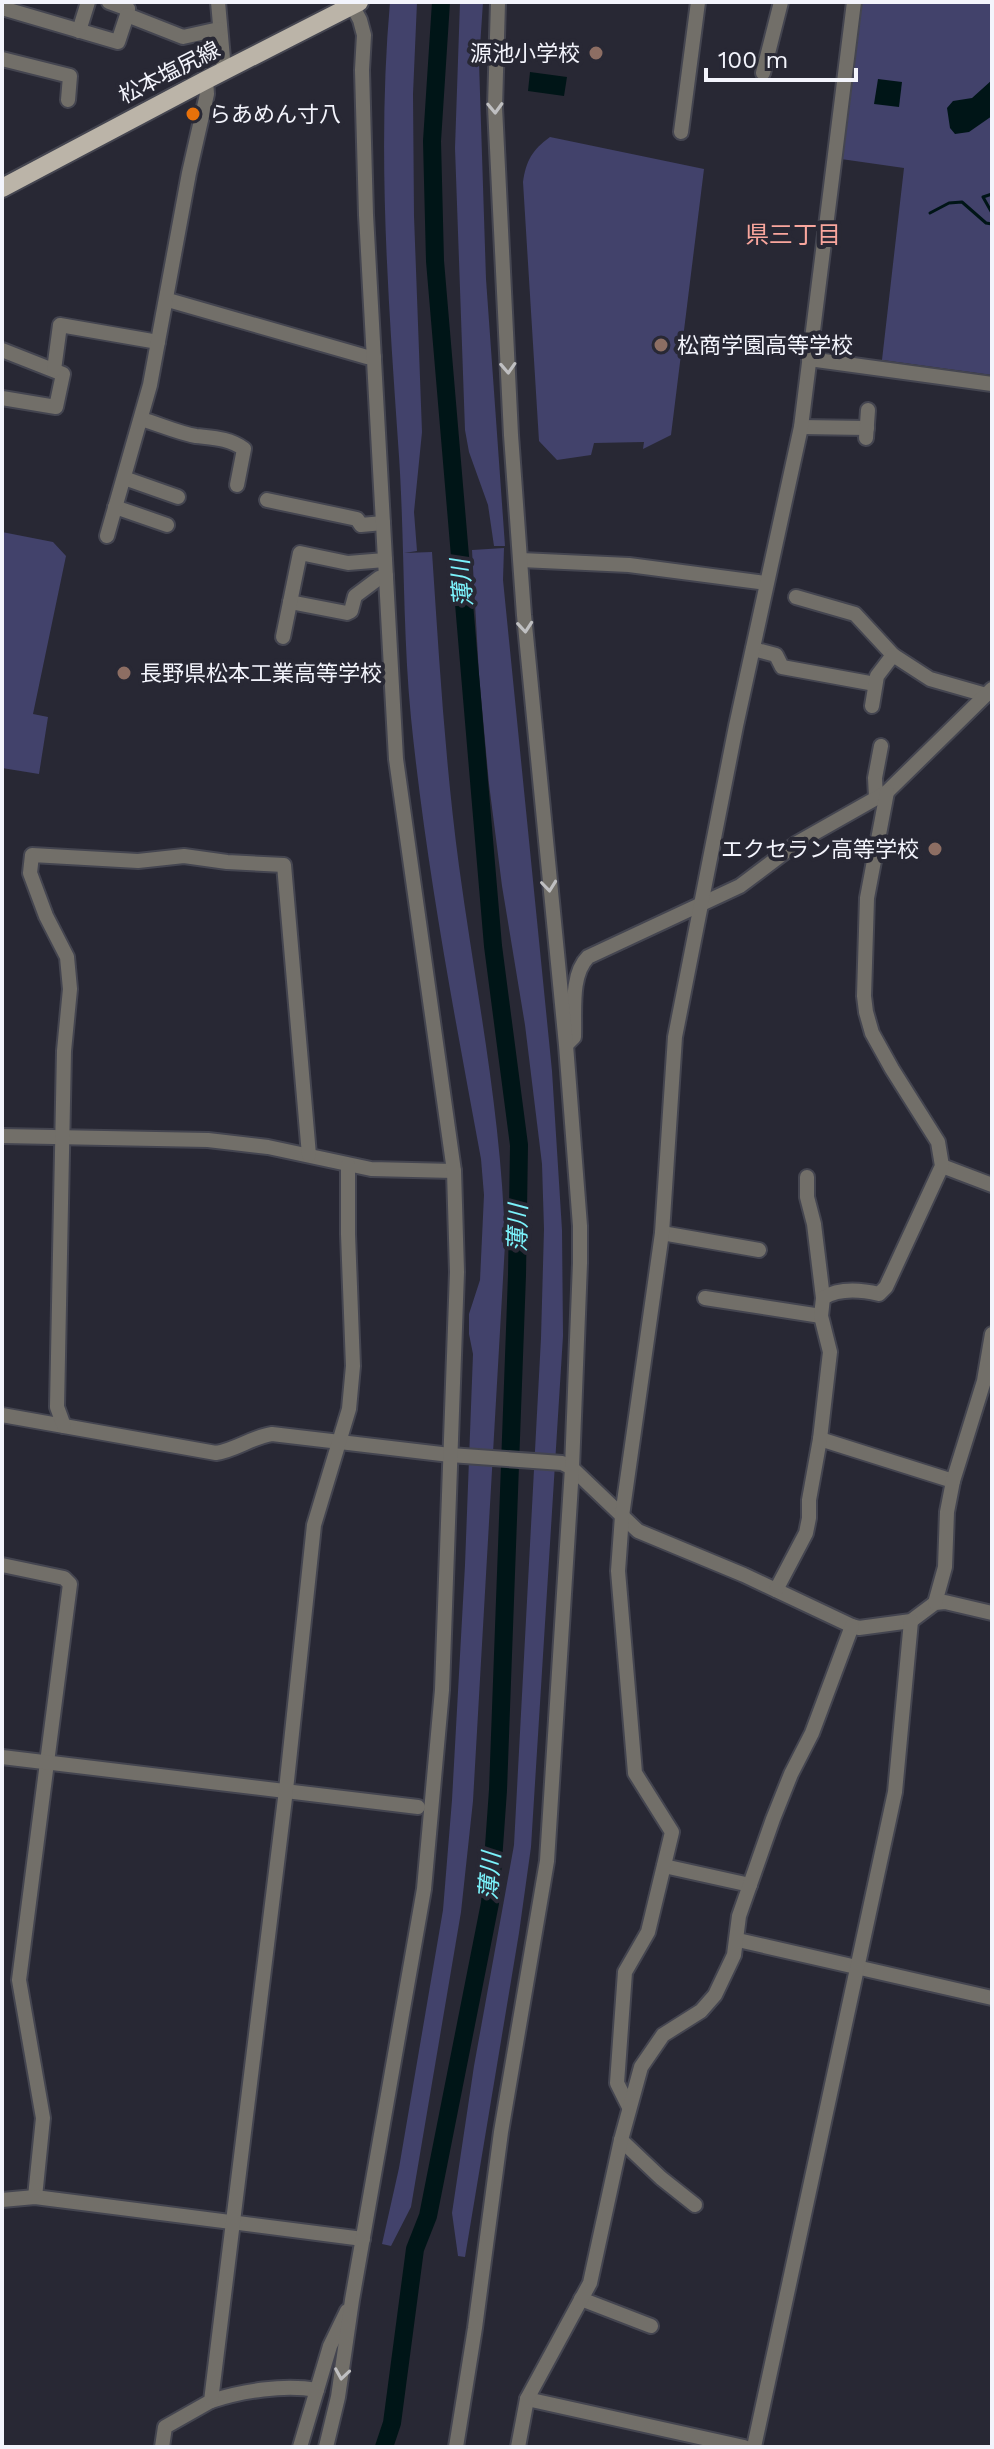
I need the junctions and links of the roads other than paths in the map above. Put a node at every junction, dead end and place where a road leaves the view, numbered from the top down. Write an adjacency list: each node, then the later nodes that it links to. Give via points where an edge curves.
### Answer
1 (88, 2): 12 (street)
2 (109, 2): 10 (street, via 128,9)
3 (218, 2): 11 (street)
4 (498, 2): 40 (street, one-way to 40, via 495,107)
5 (698, 2): 18 (street)
6 (781, 2): 15 (street)
7 (854, 2): 24 (street)
8 (356, 4): 14 (main road, 松本塩尻線); 23 (street, via 364,35)
9 (2, 8): 12 (street)
10 (127, 15): 11 (street, via 183,37); 12 (street, via 118,42)
11 (219, 29): 14 (street)
12 (79, 31)
13 (2, 59): 17 (street, via 70,76)
14 (224, 70): 16 (main road, 松本塩尻線)
15 (763, 73)
16 (206, 80): 19 (main road, 松本塩尻線); 20 (street)
17 (68, 100)
18 (681, 132)
19 (2, 188)
20 (168, 300): 21 (street); 23 (street)
21 (158, 342): 25 (street, via 60,325); 29 (street)
22 (2, 350): 25 (street)
23 (374, 357): 36 (street)
24 (809, 359): 26 (street); 30 (street)
25 (54, 370): 27 (street, via 63,374 56,407)
26 (992, 384)
27 (2, 398)
28 (868, 410): 30 (street, via 866,433)
29 (141, 419): 31 (street); 32 (street, via 244,449)
30 (801, 427): 42 (street)
31 (124, 478): 33 (street); 35 (street)
32 (237, 485)
33 (178, 497)
34 (267, 500): 36 (street, via 357,519 361,525)
35 (115, 507): 37 (street); 38 (street)
36 (383, 523): 39 (street)
37 (167, 525)
38 (107, 536)
39 (385, 560): 41 (street); 44 (street, via 348,563 300,553)
40 (521, 560): 42 (street, via 629,565); 54 (street, one-way to 54)
41 (386, 576): 44 (street, via 355,596 347,613); 60 (street, via 396,759)
42 (766, 583): 46 (street)
43 (796, 597): 47 (street, via 855,614)
44 (290, 602): 45 (street)
45 (283, 637)
46 (753, 649): 48 (street, via 776,655 782,667); 53 (street)
47 (893, 655): 48 (street); 49 (street, via 930,679)
48 (875, 684): 50 (street)
49 (989, 692): 52 (street)
50 (872, 706)
51 (881, 746): 52 (street, via 875,778)
52 (882, 794): 53 (street, via 797,843 740,886); 59 (street, via 867,898 866,1012 872,1033 938,1142)
53 (698, 907): 54 (street, via 581,964 574,1037); 63 (street, via 675,1037)
54 (566, 1045): 75 (street, via 580,1226)
55 (2, 1136): 56 (street)
56 (64, 1138): 57 (street, via 208,1140); 57 (street, via 67,957 38,897 30,873 32,855 138,861 184,856 284,865); 71 (street, via 57,1407)
57 (309, 1155): 58 (street)
58 (348, 1165): 60 (street); 73 (street, via 353,1366)
59 (942, 1166): 62 (street); 66 (street, via 886,1287 879,1294 847,1291)
60 (454, 1171): 74 (street)
61 (807, 1177): 66 (street)
62 (992, 1185)
63 (662, 1233): 64 (street); 77 (street)
64 (759, 1250)
65 (705, 1298): 67 (street)
66 (823, 1298): 67 (street)
67 (821, 1316): 72 (street, via 830,1352)
68 (992, 1334): 69 (street)
69 (988, 1382): 76 (street)
70 (2, 1415): 71 (street)
71 (64, 1426): 73 (street, via 216,1453 272,1434)
72 (820, 1439): 76 (street); 79 (street, via 806,1533)
73 (339, 1441): 74 (street); 86 (street, via 314,1525)
74 (456, 1456): 75 (street); 87 (street, via 442,1690)
75 (567, 1466): 77 (street); 109 (street, via 544,1885 501,2132)
76 (953, 1481): 80 (street, via 945,1567)
77 (622, 1516): 79 (street, via 650,1537); 88 (street, via 618,1571 635,1773 672,1832)
78 (2, 1565): 85 (street, via 64,1578 70,1584)
79 (776, 1590): 83 (street)
80 (935, 1603): 81 (street); 82 (street)
81 (992, 1613)
82 (911, 1621): 83 (street); 91 (street, via 895,1792)
83 (852, 1626): 89 (street)
84 (2, 1757): 85 (street)
85 (47, 1763): 86 (street); 95 (street, via 19,1980 43,2118)
86 (286, 1790): 87 (street); 98 (street)
87 (425, 1804): 99 (street, via 422,1814 430,1818 420,1913)
88 (664, 1866): 89 (street); 93 (street, via 648,1932 625,1972 617,2083)
89 (750, 1885): 90 (street, via 739,1916)
90 (738, 1940): 91 (street); 93 (street, via 715,1995 655,2045 641,2067)
91 (856, 1967): 92 (street); 112 (street)
92 (992, 1998)
93 (629, 2107): 94 (street)
94 (621, 2140): 97 (street); 100 (street, via 590,2283)
95 (35, 2197): 96 (street); 98 (street)
96 (2, 2200)
97 (695, 2205)
98 (235, 2222): 99 (street); 105 (street)
99 (363, 2239): 101 (street)
100 (581, 2299): 102 (street); 104 (street)
101 (352, 2300): 103 (street); 108 (street, one-way to 108)
102 (651, 2326)
103 (317, 2390): 105 (street, via 301,2387); 107 (street)
104 (527, 2399): 110 (street); 111 (street)
105 (211, 2401): 106 (street, via 165,2427)
106 (162, 2447)
107 (300, 2447)
108 (326, 2447)
109 (456, 2447)
110 (518, 2447)
111 (744, 2447)
112 (754, 2447)

